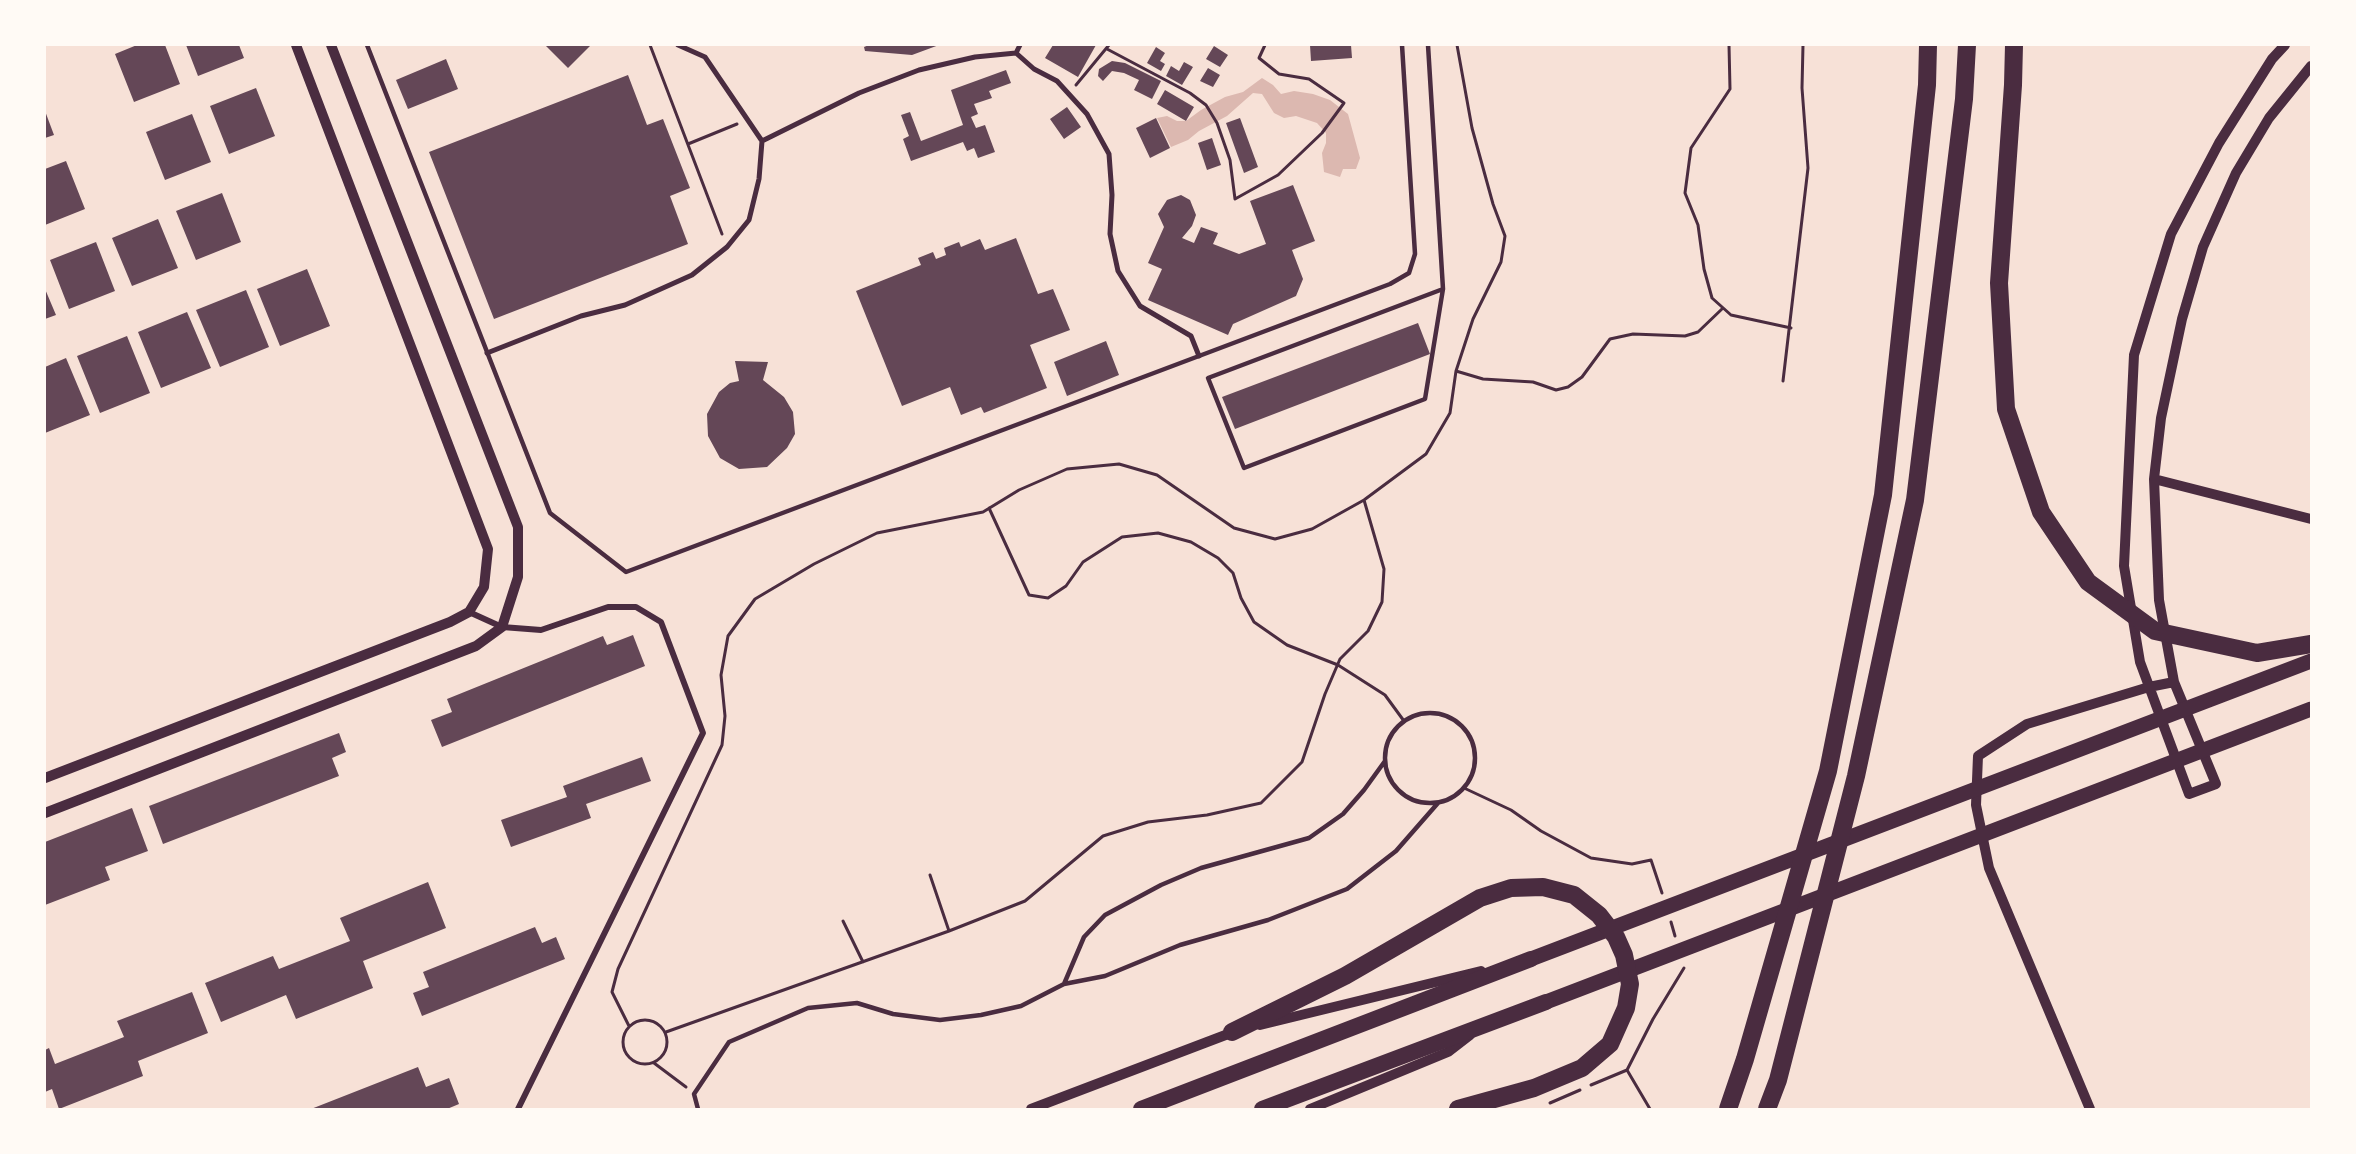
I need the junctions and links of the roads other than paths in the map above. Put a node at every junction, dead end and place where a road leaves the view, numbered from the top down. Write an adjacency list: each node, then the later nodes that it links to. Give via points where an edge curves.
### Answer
1 (296, 45): 20 (street, via 488,549 484,587)
2 (331, 45): 21 (street, via 518,527 518,577)
3 (367, 45): 16 (lane)
4 (678, 45): 14 (street, via 705,57)
5 (1020, 45): 12 (street)
6 (1402, 45): 17 (lane, via 1415,254 1409,273 1390,284)
7 (1428, 45): 15 (lane)
8 (1928, 45): 43 (highway, via 1883,495 1828,771)
9 (1967, 45): 44 (highway, via 1964,99 1915,500 1856,776)
10 (2014, 45): 22 (highway, via 1999,283 2006,409 2041,512 2088,582 2155,632 2257,653)
11 (2285, 45): 25 (street, via 2219,143 2171,234 2134,355 2124,566 2140,662)
12 (1016, 53): 14 (street, via 975,57 919,70 859,93); 17 (street, via 1034,69 1057,81 1087,114 1109,154 1110,234 1118,271 1140,306 1191,336)
13 (2311, 66): 18 (street, via 2269,118 2236,173 2204,247 2182,319 2161,418)
14 (762, 141): 16 (street, via 759,179 749,220 727,247 692,275 625,305 581,316)
15 (1443, 289): 15 (lane, via 1208,378 1244,468 1425,399)
16 (488, 353): 17 (lane, via 550,513 626,572)
17 (1199, 356)
18 (2154, 479): 19 (street); 24 (street, via 2159,600)
19 (2311, 519)
20 (469, 612): 21 (street); 28 (street)
21 (502, 627): 30 (street, via 476,646); 36 (street, via 541,630 608,607 636,607 661,622 703,733)
22 (2311, 644)
23 (2311, 661): 31 (main road)
24 (2174, 682): 25 (street); 25 (street, via 2216,784 2189,794)
25 (2150, 687): 45 (street, via 2027,724 1978,756 1976,805 1989,868)
26 (2311, 709): 33 (main road)
27 (1384, 760): 29 (lane, via 1396,788 1408,798); 29 (lane, via 1386,745 1404,721 1432,713 1459,723 1474,747 1472,776 1464,788); 32 (lane, via 1344,814 1309,838 1201,868 1105,915 1084,937)
28 (45, 778)
29 (1438, 803): 32 (lane, via 1395,851 1347,889 1268,920 1180,945 1105,976)
30 (45, 813)
31 (1531, 959): 35 (street); 39 (highway)
32 (1064, 984): 37 (lane, via 1021,1006 940,1020 893,1014 857,1003 808,1008 729,1042 694,1094)
33 (1546, 1002): 34 (highway)
34 (1489, 1022): 40 (highway); 41 (street, via 1448,1052)
35 (1232, 1032): 38 (street); 42 (highway, via 1345,976 1480,898 1511,888 1543,887 1574,895 1599,915 1624,955 1630,984 1626,1008 1610,1044 1582,1068 1534,1088)
36 (518, 1109)
37 (698, 1109)
38 (1030, 1109)
39 (1141, 1109)
40 (1262, 1109)
41 (1310, 1109)
42 (1458, 1109)
43 (1728, 1109)
44 (1767, 1109)
45 (2090, 1109)

